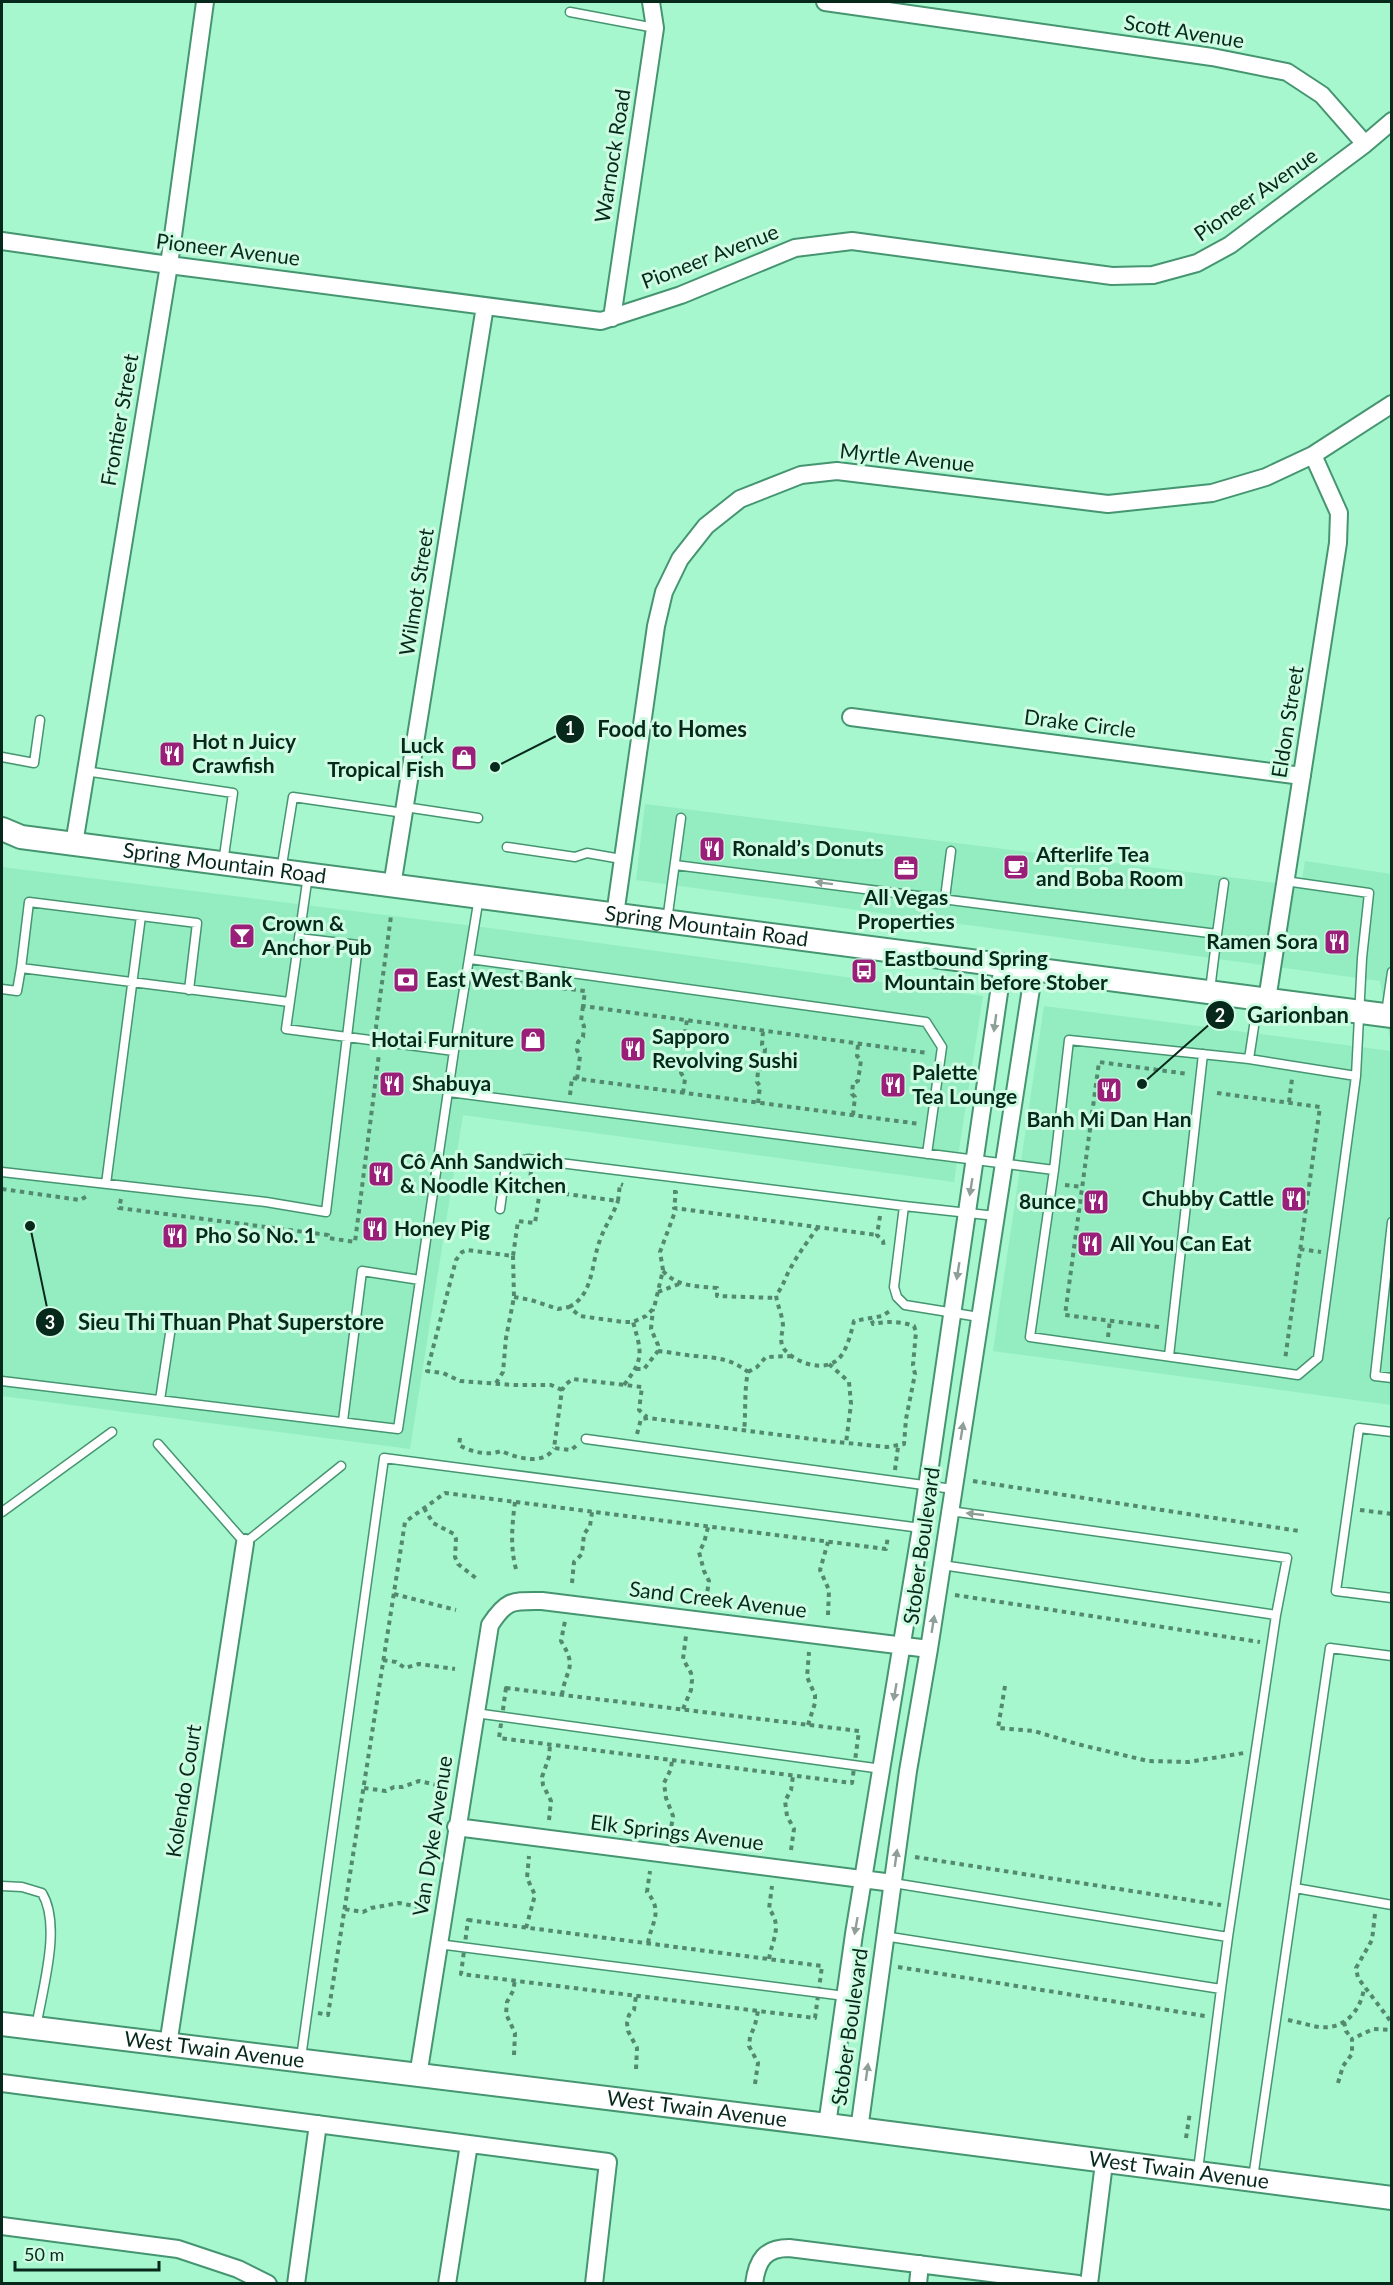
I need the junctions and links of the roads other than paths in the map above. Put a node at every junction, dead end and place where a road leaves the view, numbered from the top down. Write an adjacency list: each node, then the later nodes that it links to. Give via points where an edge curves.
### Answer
1 (205, 2): 9 (street, Frontier Street)
2 (651, 2): 5 (street, Warnock Road)
3 (825, 2): 7 (street, Scott Avenue, via 1212,57 1287,72 1322,94)
4 (570, 12): 5 (lane)
5 (655, 28): 11 (street, Warnock Road)
6 (1392, 121): 7 (street, Pioneer Avenue)
7 (1365, 144): 11 (street, Pioneer Avenue, via 1230,244 1197,263 1153,275 1112,276 852,241 795,248 681,295)
8 (2, 241): 9 (street, Pioneer Avenue)
9 (169, 265): 10 (street, Pioneer Avenue); 17 (street, Frontier Street)
10 (485, 306): 11 (street, Pioneer Avenue, via 601,321); 19 (street, Wilmot Street)
11 (612, 318)
12 (1392, 404): 13 (street, Myrtle Avenue)
13 (1313, 455): 18 (street, Eldon Street, via 1339,513 1338,543); 26 (street, Myrtle Avenue, via 1266,477 1212,493 1108,504 837,471 801,475 740,499 706,526 680,559 664,592)
14 (852, 717): 18 (street, Drake Circle)
15 (40, 720): 16 (lane, via 34,763)
16 (2, 757)
17 (84, 771): 23 (street, Frontier Street); 27 (lane, via 233,793)
18 (1302, 776): 31 (street, Eldon Street)
19 (404, 810): 20 (lane); 29 (lane, via 293,797); 33 (street, Wilmot Street)
20 (478, 818)
21 (681, 818): 28 (lane)
22 (8, 836): 23 (main road, Spring Mountain Road)
23 (74, 844): 27 (main road, Spring Mountain Road)
24 (507, 847): 26 (lane)
25 (951, 850): 35 (lane)
26 (621, 859): 36 (street, Myrtle Avenue)
27 (223, 864): 29 (main road, Spring Mountain Road)
28 (675, 865): 35 (lane, one-way to 28); 38 (lane)
29 (281, 871): 30 (main road, Spring Mountain Road)
30 (308, 875): 33 (main road, Spring Mountain Road); 40 (lane)
31 (1285, 881): 50 (street, Eldon Street); 52 (lane, via 1369,893)
32 (1224, 883): 39 (lane)
33 (392, 886): 34 (main road, Spring Mountain Road)
34 (479, 897): 36 (main road, Spring Mountain Road); 41 (lane)
35 (945, 898): 39 (lane)
36 (615, 915): 38 (main road, Spring Mountain Road)
37 (141, 916): 43 (lane, via 29,902); 46 (lane); 48 (lane, via 198,923)
38 (667, 921): 42 (main road, Spring Mountain Road)
39 (1217, 934): 49 (lane)
40 (299, 938): 51 (lane); 54 (lane, via 358,945)
41 (470, 959): 55 (lane); 60 (lane, via 927,1022 942,1047)
42 (1003, 965): 44 (main road, Spring Mountain Road); 61 (street, Stober Boulevard, one-way to 61)
43 (21, 968): 46 (lane); 47 (lane, via 17,991)
44 (1034, 969): 49 (main road, Spring Mountain Road); 62 (street, Stober Boulevard)
45 (1392, 972): 53 (lane)
46 (133, 982): 48 (lane); 65 (lane)
47 (2, 989)
48 (189, 990): 51 (lane)
49 (1210, 992): 50 (main road, Spring Mountain Road)
50 (1263, 999): 52 (main road, Spring Mountain Road); 57 (lane)
51 (289, 1002): 54 (lane, via 286,1029)
52 (1360, 1012): 53 (main road, Spring Mountain Road); 58 (lane)
53 (1389, 1016)
54 (346, 1038): 55 (lane); 65 (lane, via 327,1212)
55 (454, 1051): 59 (lane)
56 (1203, 1054): 57 (lane); 63 (lane, via 1069,1040); 75 (lane)
57 (1249, 1059): 58 (lane)
58 (1356, 1076): 75 (lane, via 1318,1358 1298,1375)
59 (449, 1092): 60 (lane); 71 (lane)
60 (927, 1154): 61 (lane)
61 (975, 1161): 62 (lane); 68 (street, Stober Boulevard, one-way to 68)
62 (1004, 1164): 63 (lane); 69 (street, Stober Boulevard)
63 (1054, 1170): 75 (lane, via 1030,1337)
64 (2, 1172): 65 (lane)
65 (106, 1184)
66 (904, 1206): 67 (lane, via 532,1160 510,1163); 68 (lane); 72 (lane, via 894,1287 897,1297 905,1305)
67 (500, 1209)
68 (967, 1213): 69 (lane); 72 (street, Stober Boulevard, one-way to 72)
69 (996, 1216): 73 (street, Stober Boulevard)
70 (1392, 1222): 76 (lane, via 1375,1376)
71 (420, 1280): 79 (lane, via 398,1429); 79 (lane, via 362,1271)
72 (951, 1311): 73 (lane); 85 (street, Stober Boulevard)
73 (979, 1317): 86 (street, Stober Boulevard, one-way to 73)
74 (171, 1327): 78 (lane)
75 (1169, 1356)
76 (1392, 1378)
77 (2, 1381): 78 (lane)
78 (160, 1400): 79 (lane)
79 (343, 1421)
80 (112, 1432): 88 (lane)
81 (1392, 1432): 92 (lane, via 1359,1428 1336,1591)
82 (586, 1439): 85 (lane)
83 (158, 1444): 90 (lane)
84 (341, 1466): 90 (lane)
85 (926, 1486): 86 (lane); 89 (street, Stober Boulevard)
86 (952, 1489): 87 (street, Stober Boulevard)
87 (950, 1511): 91 (street, Stober Boulevard); 94 (lane, one-way to 87, via 1287,1558)
88 (2, 1512)
89 (921, 1528): 95 (street, Stober Boulevard); 114 (lane, via 384,1458)
90 (245, 1543): 113 (street, Kolendo Court)
91 (942, 1565): 94 (lane); 96 (street, Stober Boulevard, one-way to 91)
92 (1392, 1598)
93 (502, 1607): 95 (street, Sand Creek Avenue, via 520,1601 542,1601); 98 (street, Van Dyke Avenue, via 490,1625)
94 (1276, 1615): 107 (lane)
95 (903, 1646): 96 (street, Sand Creek Avenue); 99 (street, Stober Boulevard, one-way to 99)
96 (929, 1648): 102 (street, Stober Boulevard, one-way to 96)
97 (1392, 1656): 104 (lane, via 1330,1648)
98 (475, 1713): 99 (lane); 100 (street, Van Dyke Avenue)
99 (882, 1769): 101 (street, Stober Boulevard)
100 (456, 1827): 101 (street, Elk Springs Avenue); 108 (street, Van Dyke Avenue)
101 (864, 1880): 102 (street, Elk Springs Avenue); 110 (street, Stober Boulevard, one-way to 110)
102 (892, 1883): 106 (street, Stober Boulevard); 107 (lane)
103 (2, 1886): 112 (lane, via 42,1893 49,1904 51,1940)
104 (1295, 1888): 105 (lane); 123 (lane)
105 (1392, 1905)
106 (884, 1936): 109 (lane); 119 (street, Stober Boulevard, one-way to 106)
107 (1228, 1936): 109 (lane)
108 (438, 1944): 110 (lane); 115 (street, Van Dyke Avenue)
109 (1221, 1989): 122 (lane)
110 (845, 1996): 118 (street, Stober Boulevard)
111 (2, 2024): 112 (main road, West Twain Avenue)
112 (36, 2028): 113 (main road, West Twain Avenue)
113 (168, 2045): 114 (main road, West Twain Avenue)
114 (300, 2061): 115 (main road, West Twain Avenue)
115 (418, 2076): 118 (main road, West Twain Avenue)
116 (2, 2083): 117 (street)
117 (318, 2124): 120 (street); 128 (street)
118 (827, 2125): 119 (main road, West Twain Avenue)
119 (859, 2130): 121 (main road, West Twain Avenue)
120 (469, 2144): 129 (street); 130 (street, via 608,2162)
121 (1104, 2163): 122 (main road, West Twain Avenue); 134 (street)
122 (1198, 2174): 123 (main road, West Twain Avenue)
123 (1252, 2181): 124 (main road, West Twain Avenue)
124 (1392, 2198)
125 (2, 2226): 127 (street, via 178,2249)
126 (920, 2264): 131 (street, via 776,2248 759,2262); 132 (street); 133 (street)
127 (268, 2283)
128 (296, 2283)
129 (447, 2283)
130 (594, 2283)
131 (754, 2283)
132 (918, 2283)
133 (1078, 2283)
134 (1089, 2283)

